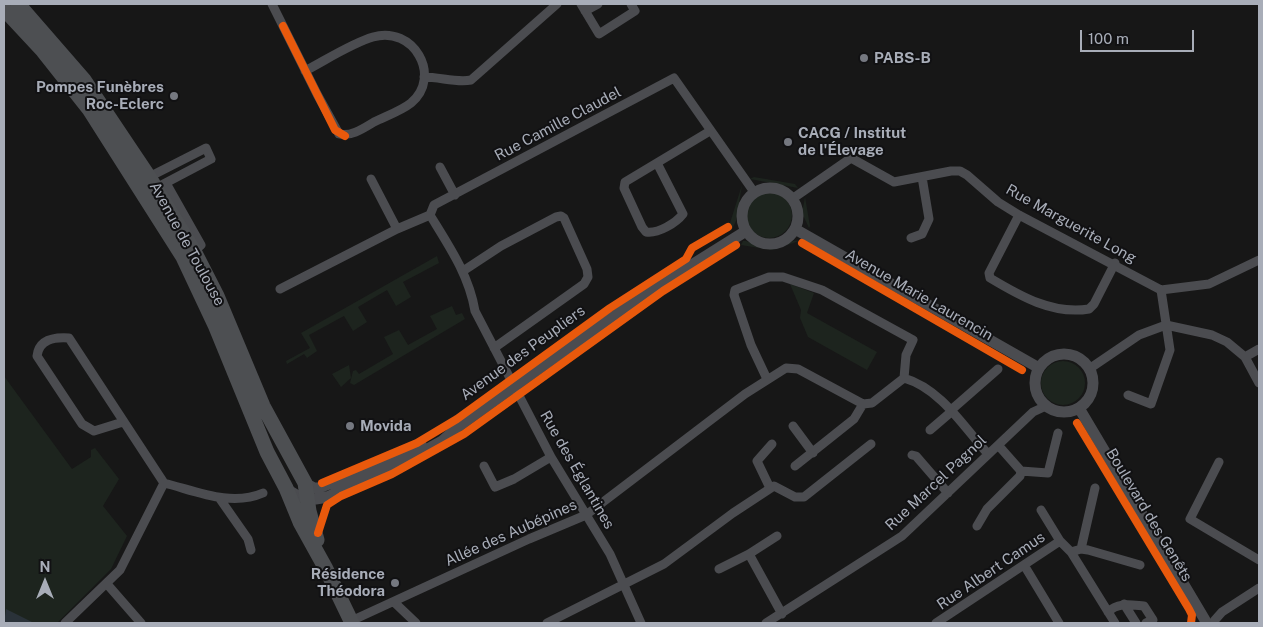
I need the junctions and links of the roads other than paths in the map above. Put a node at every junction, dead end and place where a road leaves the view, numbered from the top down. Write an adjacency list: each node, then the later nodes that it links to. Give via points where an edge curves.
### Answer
1 (18, 4): 15 (main road, Avenue de Toulouse, via 84,80)
2 (272, 4): 8 (street)
3 (557, 4): 9 (street, via 471,80 460,82 444,77)
4 (598, 4): 6 (street)
5 (631, 4): 6 (street, via 635,11 598,34)
6 (583, 8)
7 (4, 9): 15 (main road, Avenue de Toulouse, via 89,109 129,173)
8 (305, 71): 9 (street, via 373,37 388,34 404,38 414,47 422,60); 9 (street, via 335,130 346,136 412,102)
9 (424, 77)
10 (710, 131): 11 (street); 16 (street); 17 (street, Rue Camille Claudel, via 674,78)
11 (657, 163): 11 (street, via 631,177 624,188 642,227 652,233 678,221 683,214)
12 (440, 167): 17 (street)
13 (922, 177): 18 (street, Rue Marguerite Long, via 890,181 851,158); 20 (street, Rue Marguerite Long, via 960,171); 24 (street, via 930,219 922,234)
14 (371, 179): 21 (street)
15 (152, 185): 15 (street, via 211,159 206,148); 66 (main road, Avenue de Toulouse, via 197,248); 66 (main road, Avenue de Toulouse, via 267,452 286,488)
16 (754, 192): 18 (street, via 776,188); 23 (street, via 745,202 742,212)
17 (455, 195): 19 (street, Rue Camille Claudel, via 434,205)
18 (792, 199): 22 (street, via 798,218)
19 (430, 215): 21 (street, Rue Camille Claudel); 27 (street, Rue des Églantines)
20 (1019, 215): 26 (street, Rue Marguerite Long); 26 (street, via 989,273 990,278 1013,292 1040,305 1089,309)
21 (396, 229): 28 (street, Rue Camille Claudel)
22 (795, 229): 23 (street, via 782,241 773,244 757,241); 34 (street, Avenue Marie Laurencin)
23 (746, 231): 40 (street, Avenue des Peupliers, via 655,288)
24 (911, 238)
25 (1259, 260): 29 (street, via 1209,284)
26 (1114, 264): 29 (street, Rue Marguerite Long)
27 (463, 271): 31 (street, Rue des Églantines, via 472,289 475,311); 31 (street, via 501,246 561,216 587,269 588,277 584,284)
28 (280, 289)
29 (1161, 290): 30 (street)
30 (1166, 325): 33 (street, via 1212,335 1228,342); 36 (street, via 1139,335); 41 (street, via 1170,339 1169,358 1152,404)
31 (494, 348): 40 (street, Rue des Églantines)
32 (1259, 349): 33 (street)
33 (1245, 357): 39 (street)
34 (1039, 368): 36 (street, via 1058,355 1068,355); 43 (street, via 1035,381 1037,394)
35 (998, 369): 45 (street)
36 (1089, 369): 44 (street, via 1092,389)
37 (904, 378): 38 (street, via 906,355 912,340 822,290 776,276 736,290 734,295); 42 (street, via 872,403); 45 (street, via 934,392)
38 (766, 379): 42 (street, Allée des Aubépines, via 786,368 798,368); 69 (street, Allée des Aubépines)
39 (1259, 383)
40 (515, 386): 56 (street, Rue des Églantines); 66 (street, Avenue des Peupliers, via 442,441 402,464 330,496)
41 (1128, 395)
42 (863, 404): 53 (street, via 854,419)
43 (1046, 406): 44 (street, via 1062,412); 52 (street, Rue Marcel Pagnol, via 1033,412)
44 (1079, 408): 90 (street, Boulevard des Genêts)
45 (951, 412): 48 (street); 54 (street)
46 (123, 422): 46 (street, via 68,338 56,337 43,343 37,356 82,424 94,430); 61 (street)
47 (793, 426): 53 (street)
48 (930, 430)
49 (1058, 433): 60 (street, via 1048,473)
50 (772, 444): 62 (street, via 756,461)
51 (871, 444): 62 (street, via 804,497 795,498 780,488)
52 (998, 445): 54 (street, Rue Marcel Pagnol); 60 (street)
53 (813, 453): 59 (street)
54 (988, 454): 65 (street, Rue Marcel Pagnol)
55 (912, 455): 65 (street)
56 (551, 457): 58 (street, via 495,487); 69 (street, Rue des Églantines)
57 (1219, 462): 77 (street, via 1190,519)
58 (484, 466)
59 (795, 466)
60 (1021, 471): 70 (street, via 1020,476 986,509)
61 (164, 483): 67 (street); 81 (street, via 120,570)
62 (770, 488): 82 (street, via 664,564)
63 (1095, 488): 73 (street)
64 (263, 493): 67 (street, via 252,498)
65 (948, 493): 87 (street, Rue Marcel Pagnol, via 902,536)
66 (305, 494): 88 (main road, Avenue de Toulouse, via 300,522)
67 (220, 499): 74 (street, via 248,539)
68 (1041, 510): 72 (street, Rue Albert Camus)
69 (586, 515): 82 (street, Rue des Églantines); 84 (street, Allée des Aubépines)
70 (977, 526)
71 (777, 536): 76 (street)
72 (1060, 541): 75 (street, Rue Albert Camus); 79 (street, Rue Albert Camus)
73 (1081, 549): 75 (street); 78 (street)
74 (251, 550)
75 (1071, 552): 86 (street, Rue Albert Camus)
76 (749, 554): 80 (street); 87 (street)
77 (1259, 558)
78 (1140, 564)
79 (1024, 565): 89 (street, Rue Albert Camus); 97 (street)
80 (719, 569)
81 (107, 584): 91 (street); 92 (street)
82 (625, 584): 94 (street); 95 (street, Rue des Églantines)
83 (1259, 588): 90 (street)
84 (395, 603): 88 (street, Allée des Aubépines); 93 (street)
85 (1124, 604): 86 (street); 99 (street); 100 (street, via 1144,606 1153,620)
86 (1108, 612): 98 (street, Rue Albert Camus)
87 (782, 614): 96 (street, Rue Marcel Pagnol)
88 (352, 622)
89 (941, 622)
90 (1209, 622)
91 (65, 623)
92 (141, 623)
93 (416, 623)
94 (547, 623)
95 (641, 623)
96 (766, 623)
97 (1059, 623)
98 (1115, 623)
99 (1136, 623)
100 (1146, 623)

